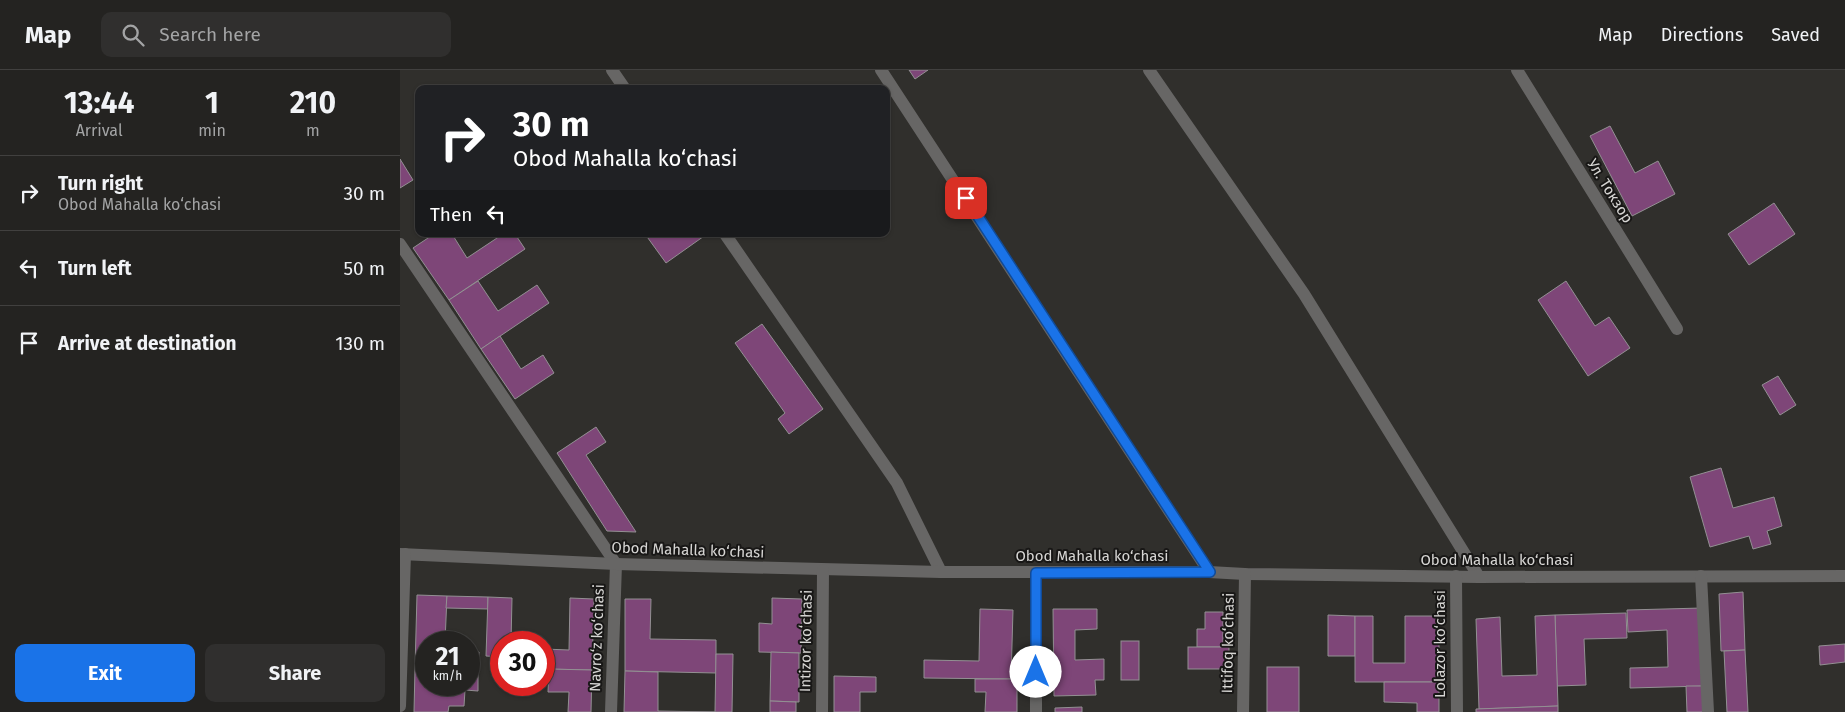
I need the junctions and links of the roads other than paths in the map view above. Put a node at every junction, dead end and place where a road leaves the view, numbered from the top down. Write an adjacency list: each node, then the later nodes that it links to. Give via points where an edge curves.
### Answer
1 (612, 70): 5 (street)
2 (881, 70): 13 (street)
3 (1149, 70): 17 (street, via 1304,294)
4 (1517, 70): 8 (street, Ул. Токзор)
5 (622, 85)
6 (727, 237): 12 (street, via 897,483)
7 (400, 244): 10 (street)
8 (1677, 329)
9 (403, 554): 10 (street, Obod Mahalla ko‘chasi); 20 (street)
10 (616, 564): 11 (street, Obod Mahalla ko‘chasi); 21 (street, Navro‘z ko‘chasi)
11 (823, 570): 12 (street, Obod Mahalla ko‘chasi); 22 (street, Intizor koʻchasi)
12 (941, 572): 14 (street, Obod Mahalla ko‘chasi)
13 (1210, 572): 14 (street, Obod Mahalla ko‘chasi); 15 (street, Obod Mahalla ko‘chasi)
14 (1036, 573): 23 (street)
15 (1245, 574): 16 (street, Obod Mahalla ko‘chasi); 24 (street, Ittifoq ko‘chasi)
16 (1456, 576): 17 (street, Obod Mahalla ko‘chasi); 25 (street, Lolazor ko‘chasi)
17 (1479, 576): 18 (street, Obod Mahalla ko‘chasi)
18 (1701, 576): 19 (street, Obod Mahalla ko‘chasi); 26 (street)
19 (1845, 576)
20 (400, 706)
21 (611, 712)
22 (822, 712)
23 (1036, 712)
24 (1243, 712)
25 (1457, 712)
26 (1708, 712)

